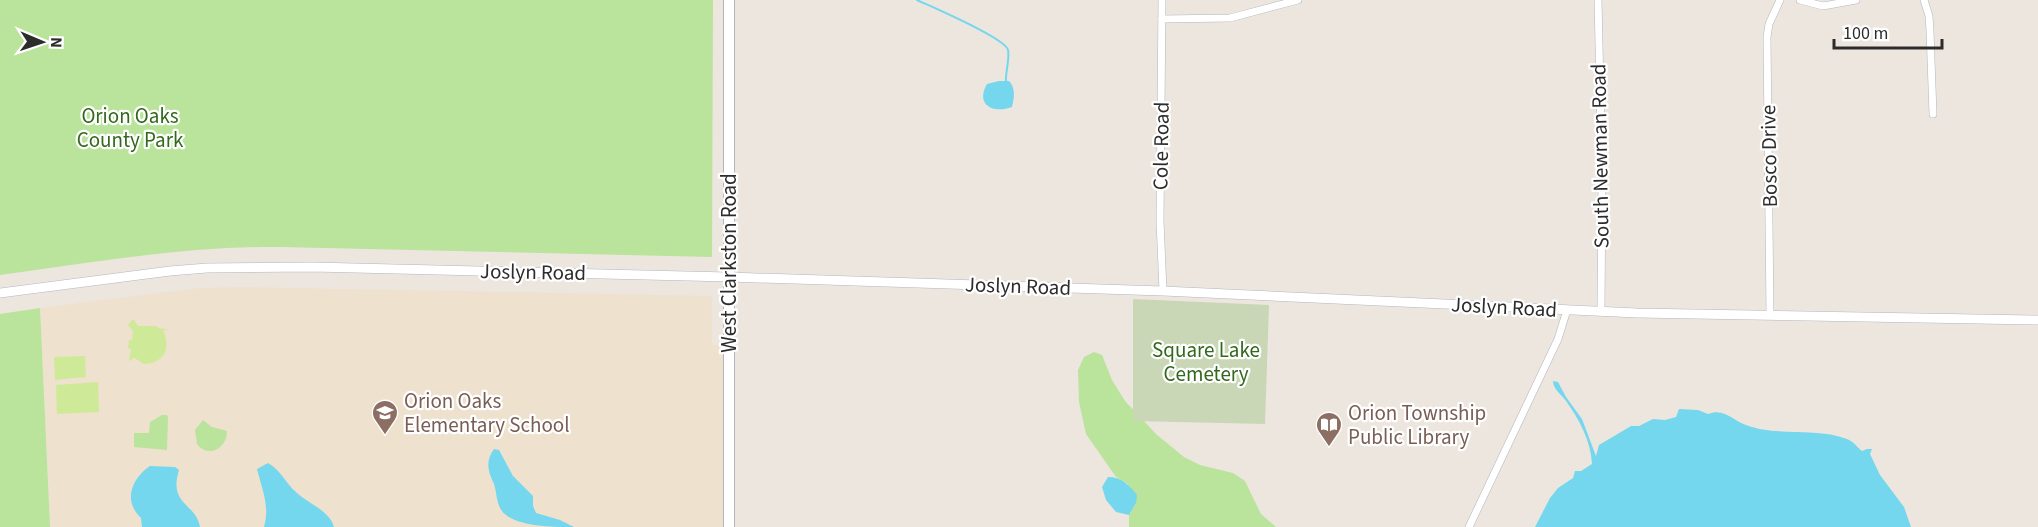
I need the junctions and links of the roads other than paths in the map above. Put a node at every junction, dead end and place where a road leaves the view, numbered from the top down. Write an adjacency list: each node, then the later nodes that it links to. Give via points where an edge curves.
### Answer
1 (729, 0): 11 (main road, West Clarkston Road)
2 (1162, 0): 9 (street, Cole Road)
3 (1298, 0): 9 (street, via 1230,18)
4 (1598, 0): 15 (street, South Newman Road)
5 (1780, 0): 16 (street, Bosco Drive, via 1767,37)
6 (1800, 0): 7 (street, via 1823,6)
7 (1856, 0)
8 (1924, 0): 10 (street, via 1929,16)
9 (1162, 19): 12 (street, Cole Road)
10 (1933, 114)
11 (729, 277): 12 (street, Joslyn Road); 13 (street, Joslyn Road, via 229,267); 18 (main road, West Clarkston Road)
12 (1163, 291): 14 (street, Joslyn Road)
13 (0, 293)
14 (1567, 310): 15 (street, Joslyn Road); 19 (street, via 1558,339)
15 (1601, 312): 16 (street, Joslyn Road)
16 (1770, 315): 17 (street, Joslyn Road)
17 (2038, 320)
18 (729, 527)
19 (1469, 527)

